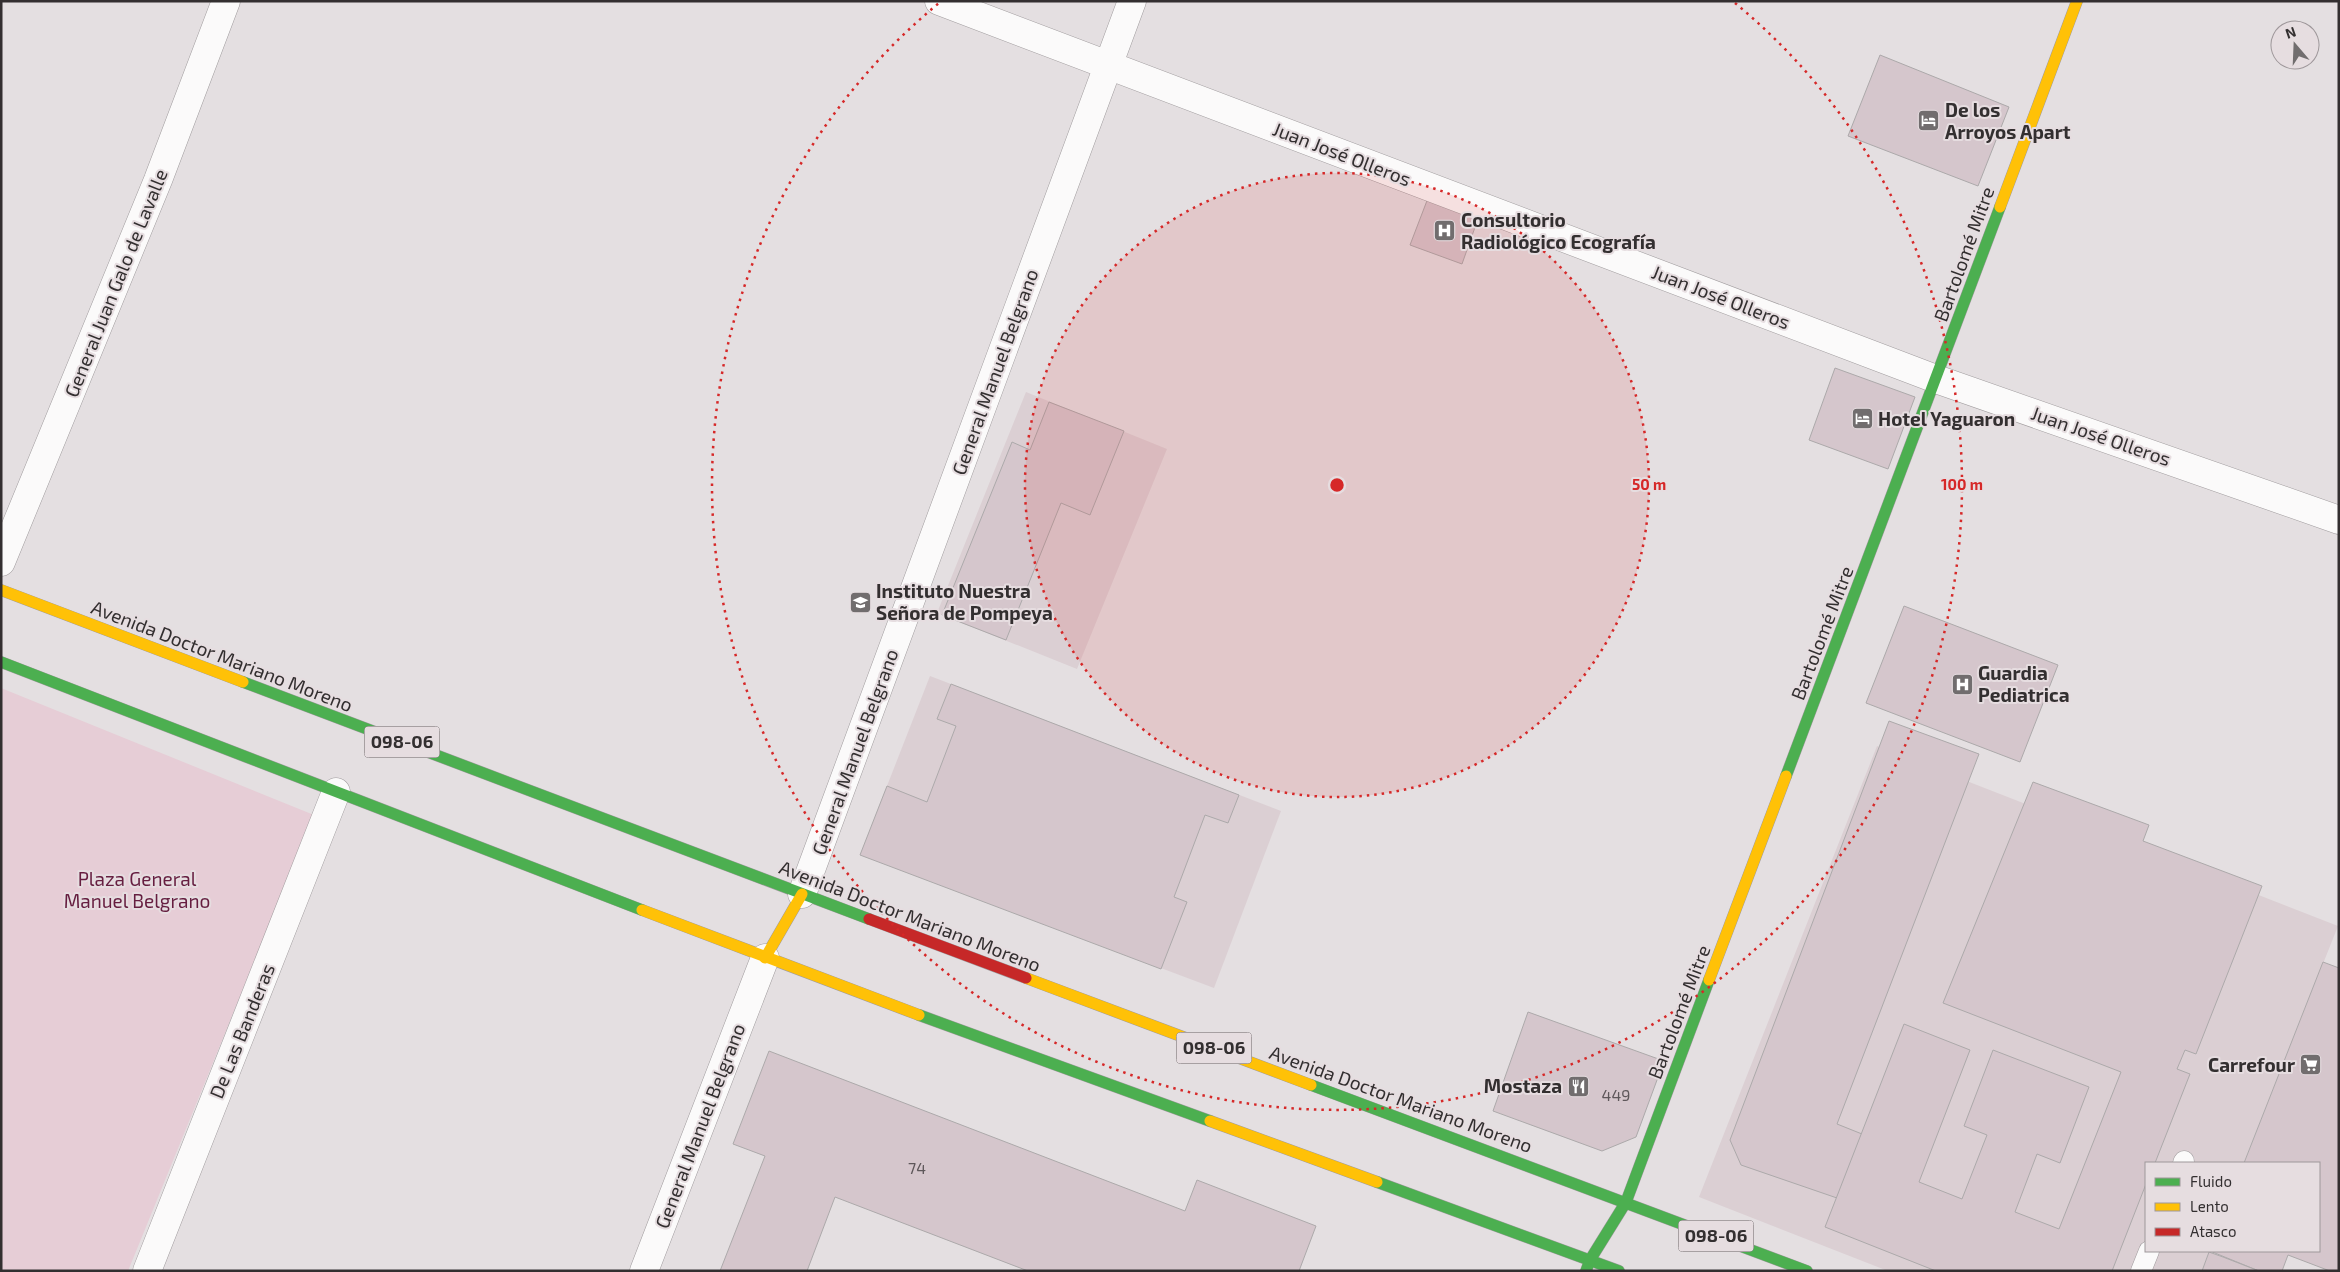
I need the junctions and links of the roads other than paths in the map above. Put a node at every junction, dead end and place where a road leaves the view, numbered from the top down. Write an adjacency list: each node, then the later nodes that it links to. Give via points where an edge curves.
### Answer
1 (226, 1): 8 (street, General Juan Galo de Lavalle, via 158,180)
2 (939, 1): 5 (street, Juan José Olleros)
3 (1132, 1): 5 (street, General Manuel Belgrano)
4 (2077, 1): 6 (main road, Bartolomé Mitre)
5 (1108, 66): 6 (street, Juan José Olleros); 12 (street, General Manuel Belgrano)
6 (1936, 379): 7 (street, Juan José Olleros); 14 (main road, Bartolomé Mitre)
7 (2339, 520)
8 (1, 562)
9 (1, 590): 12 (main road, Avenida Doctor Mariano Moreno / 098-06)
10 (1, 662): 11 (main road)
11 (336, 792): 13 (main road); 17 (street, De Las Banderas)
12 (802, 894): 13 (main road, General Manuel Belgrano); 14 (main road, Avenida Doctor Mariano Moreno / 098-06)
13 (765, 958): 16 (main road); 18 (street, General Manuel Belgrano)
14 (1626, 1202): 16 (main road, Bartolomé Mitre); 20 (main road, Avenida Doctor Mariano Moreno / 098-06)
15 (2149, 1252): 21 (lane)
16 (1588, 1265): 19 (main road)
17 (147, 1271)
18 (644, 1271)
19 (1619, 1271)
20 (1807, 1271)
21 (2141, 1271)

